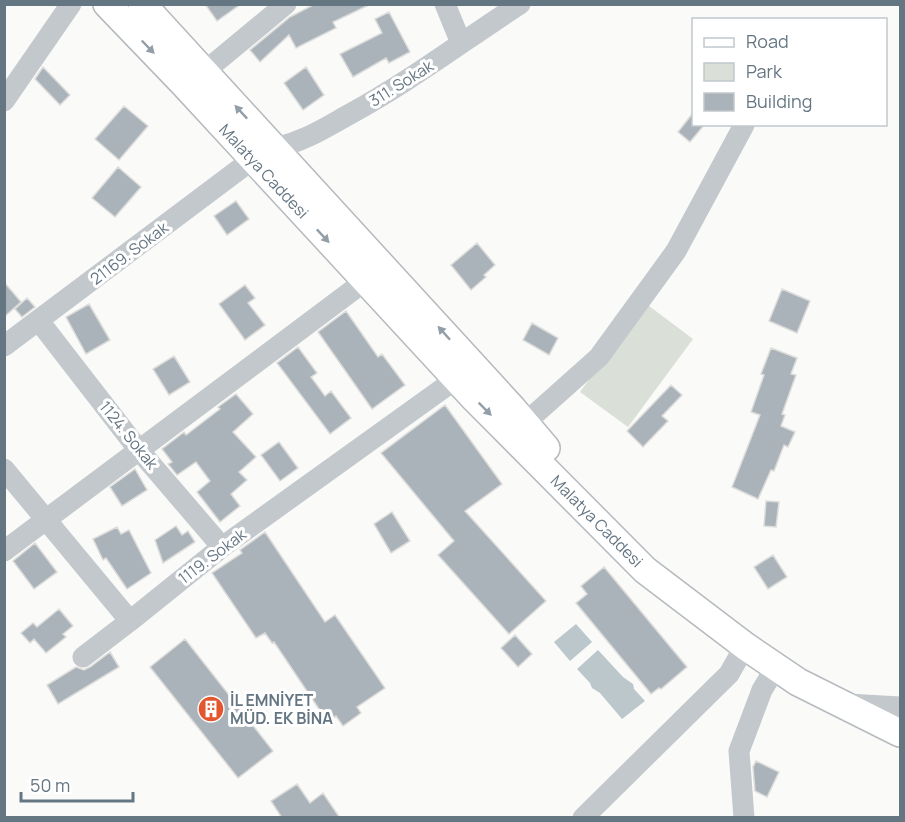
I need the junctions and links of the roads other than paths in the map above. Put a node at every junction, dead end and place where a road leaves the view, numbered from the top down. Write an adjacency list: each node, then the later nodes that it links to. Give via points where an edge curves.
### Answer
1 (71, 4): 9 (street)
2 (107, 4): 11 (main road, Malatya Caddesi, one-way to 11)
3 (142, 4): 8 (main road, Malatya Caddesi)
4 (286, 4): 8 (street)
5 (445, 4): 7 (street)
6 (520, 4): 7 (street, 311. Sokak)
7 (461, 43): 11 (street, 311. Sokak, via 424,71 363,107 300,142)
8 (204, 72): 11 (main road, Malatya Caddesi, one-way to 8)
9 (4, 101)
10 (743, 126): 16 (street, via 676,251 599,357)
11 (264, 154): 12 (main road, Malatya Caddesi, one-way to 12); 13 (street, 21169. Sokak); 16 (main road, Malatya Caddesi, one-way to 11)
12 (365, 281): 15 (main road, Malatya Caddesi); 17 (street)
13 (39, 321): 14 (street, 21169. Sokak); 17 (street, 1124. Sokak)
14 (4, 346)
15 (456, 379): 20 (street, 1119. Sokak); 22 (main road, Malatya Caddesi, one-way to 22)
16 (525, 423): 22 (main road, Malatya Caddesi)
17 (138, 449): 19 (street); 20 (street, 1124. Sokak)
18 (4, 469): 19 (street)
19 (45, 520): 21 (street); 23 (street)
20 (222, 547): 23 (street, 1119. Sokak)
21 (4, 551)
22 (645, 570): 24 (main road)
23 (130, 621): 25 (street, 1119. Sokak)
24 (745, 646): 26 (main road); 30 (street, via 729,674)
25 (83, 657)
26 (776, 667): 27 (main road); 31 (street, via 762,690 739,751)
27 (839, 704): 28 (street); 29 (main road)
28 (900, 707)
29 (900, 733)
30 (583, 818)
31 (744, 818)

